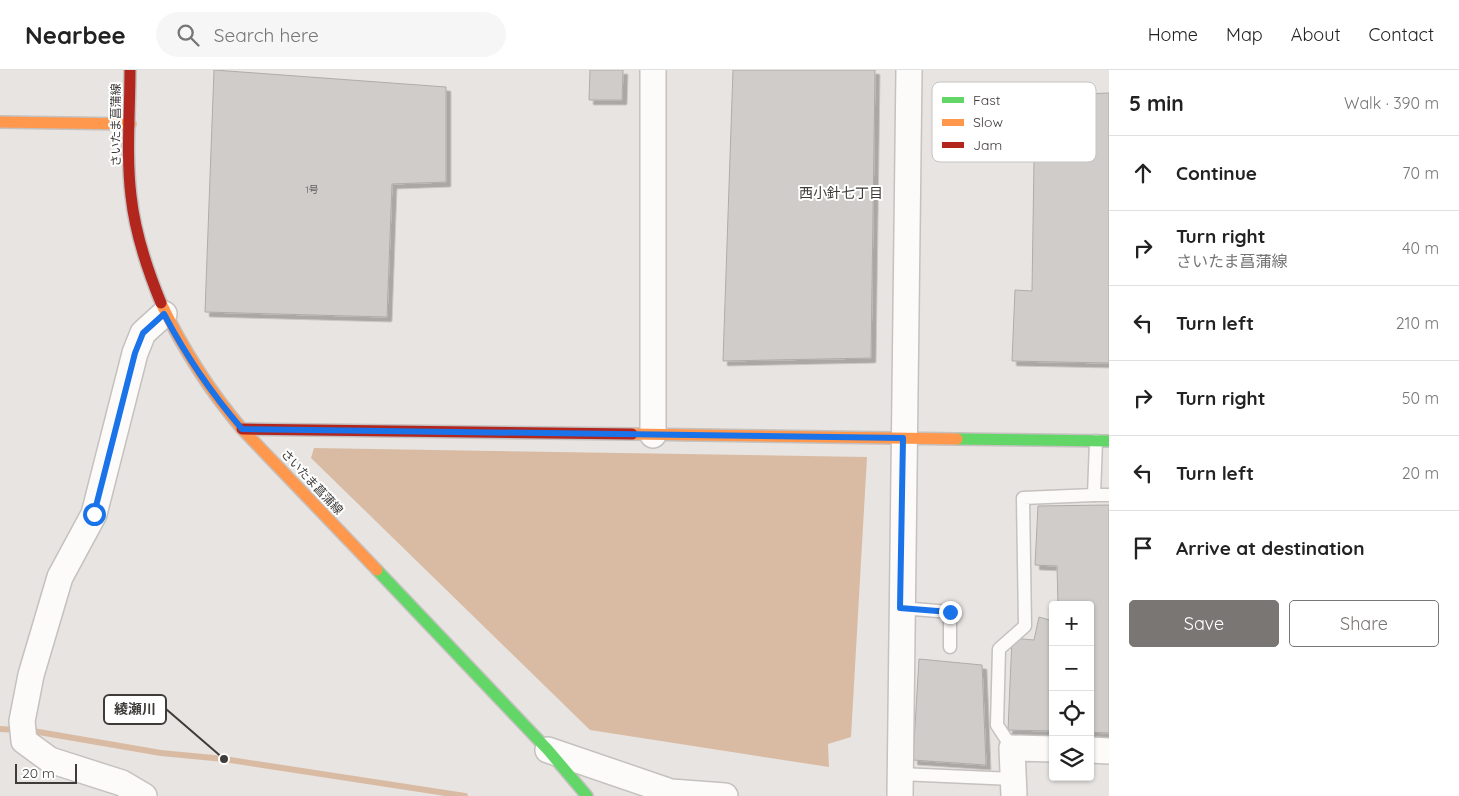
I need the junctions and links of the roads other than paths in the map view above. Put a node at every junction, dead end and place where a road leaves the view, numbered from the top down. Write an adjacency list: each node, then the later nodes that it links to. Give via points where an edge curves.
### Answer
1 (130, 70): 5 (street, さいたま菖蒲線)
2 (653, 70): 8 (street)
3 (909, 70): 9 (street)
4 (0, 122): 5 (street)
5 (130, 124): 6 (street, さいたま菖蒲線, via 134,213)
6 (164, 314): 7 (street, さいたま菖蒲線, via 197,372); 22 (street, via 143,333 135,353 94,514 60,577 31,676 22,721 24,741 50,760 122,783)
7 (242, 429): 8 (street); 17 (street, さいたま菖蒲線)
8 (653, 435): 9 (street)
9 (903, 438): 10 (street); 13 (street)
10 (1103, 441): 11 (lane)
11 (1094, 495): 12 (lane); 15 (lane, via 1023,498 1025,626 999,649 997,725)
12 (1109, 495)
13 (900, 608): 14 (lane, via 950,612); 20 (street)
14 (950, 647)
15 (1012, 748): 16 (street); 21 (street)
16 (1049, 749)
17 (548, 750): 23 (street, さいたま菖蒲線); 24 (street, via 671,792)
18 (1094, 750): 19 (street)
19 (1109, 751)
20 (900, 785): 21 (lane)
21 (1013, 788)
22 (144, 796)
23 (586, 796)
24 (725, 796)

